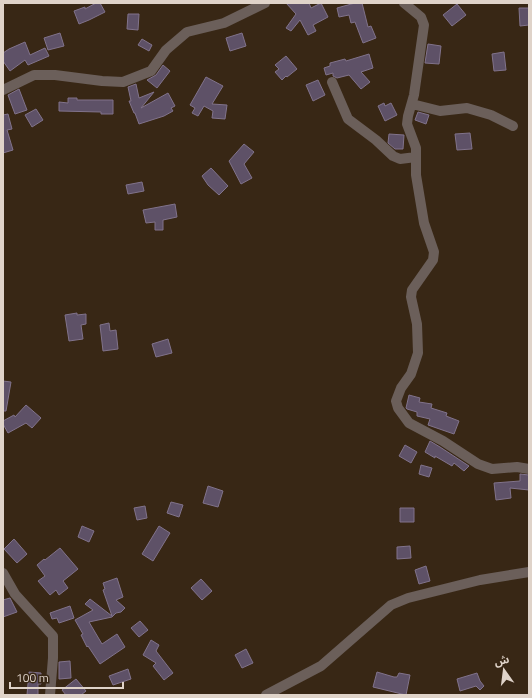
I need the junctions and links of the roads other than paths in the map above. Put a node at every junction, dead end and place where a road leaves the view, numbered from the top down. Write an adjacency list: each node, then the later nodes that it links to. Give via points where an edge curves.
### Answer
1 (265, 3): 4 (street, via 224,23 187,32 166,50 151,71 123,82 34,75)
2 (404, 3): 5 (street, via 417,12 424,25)
3 (332, 82): 7 (street, via 348,119 393,156 400,159)
4 (3, 90)
5 (412, 104): 6 (street, via 440,111 467,108 491,115); 7 (street, via 407,124 416,148)
6 (513, 126)
7 (416, 157): 8 (street, via 416,175 424,223 434,252 432,260 412,290 418,352 411,374 396,401 398,408 409,422 478,464 492,469)
8 (529, 469)
9 (529, 572): 12 (street, via 472,582 408,598 391,605 321,666)
10 (3, 573): 11 (street, via 15,594 53,636)
11 (50, 695)
12 (266, 695)

